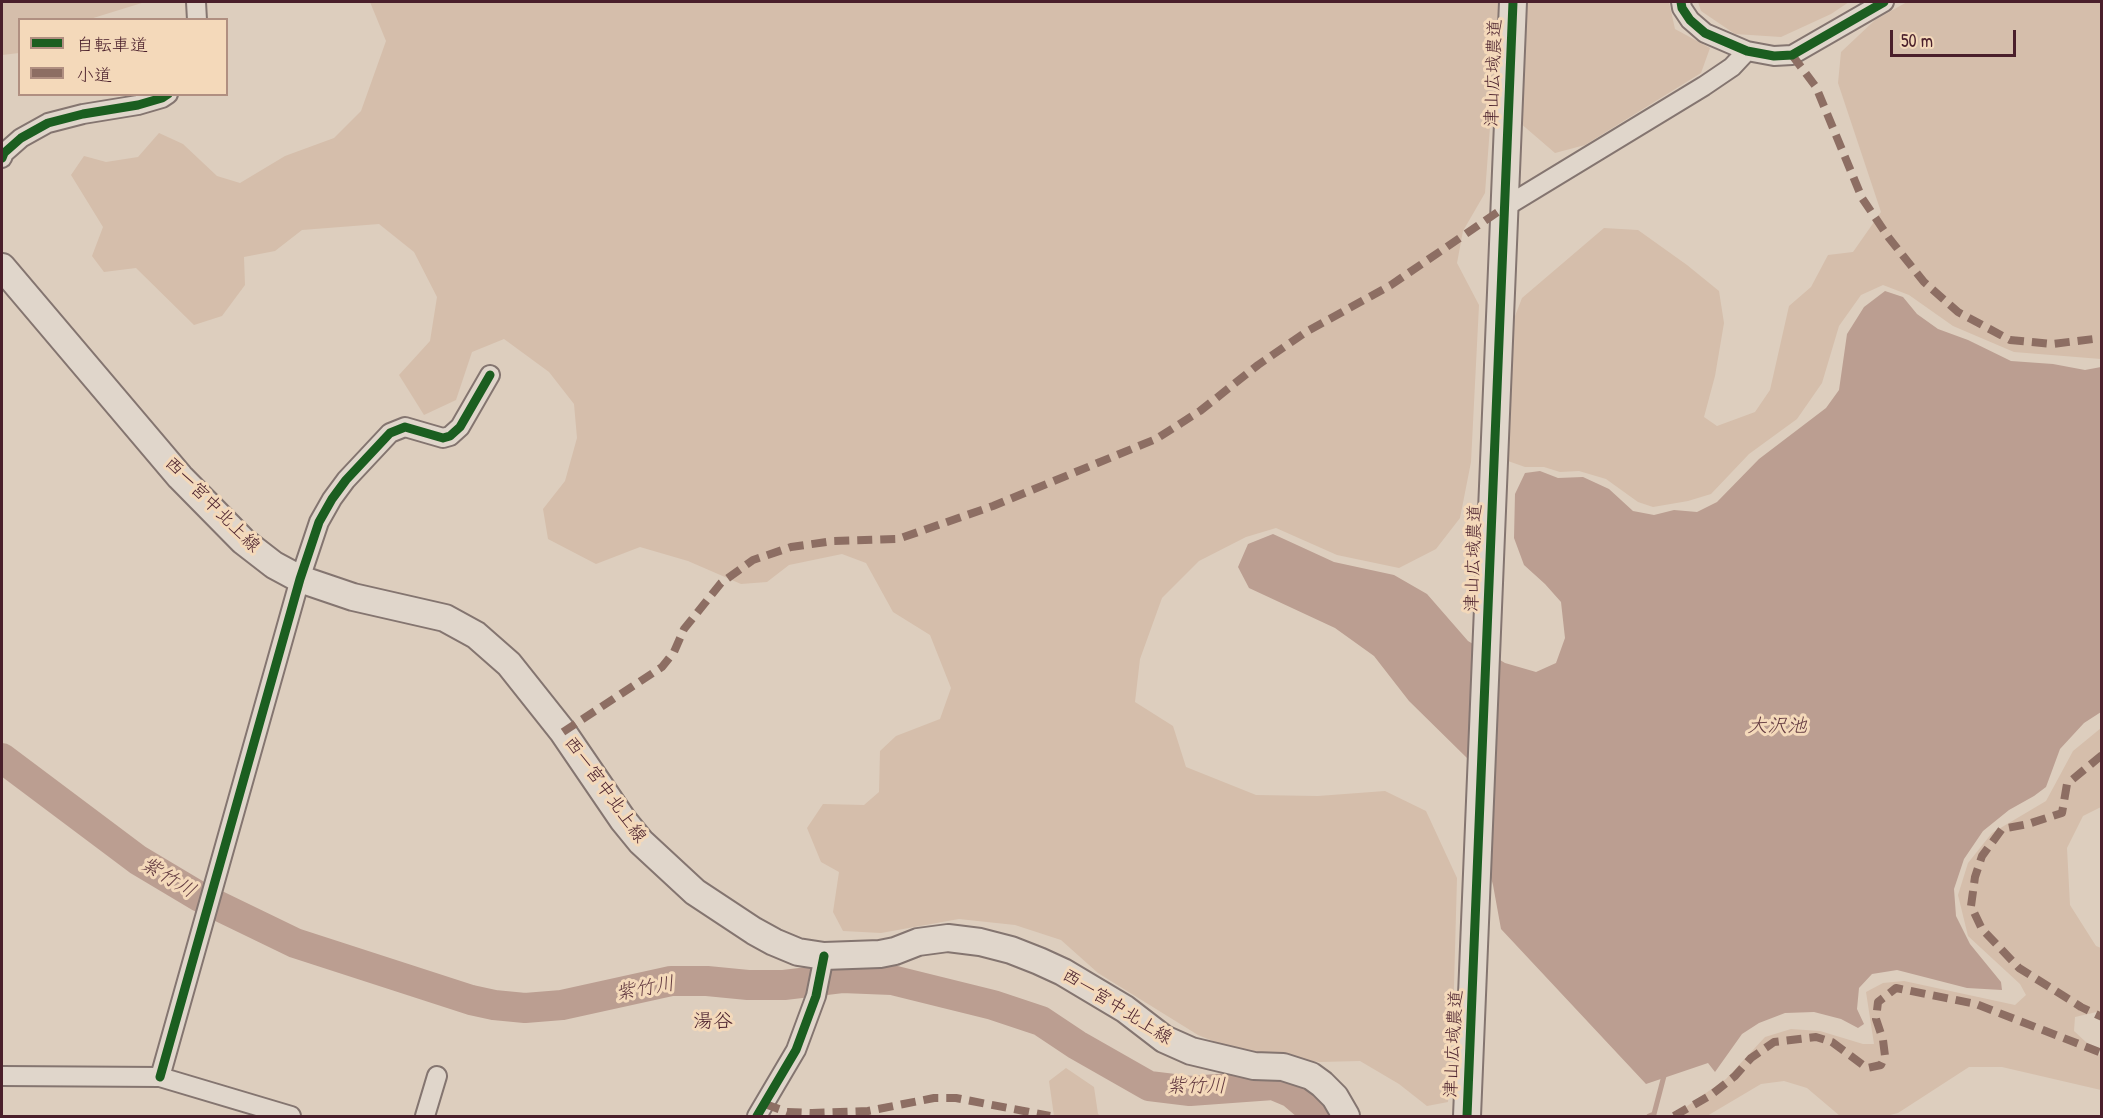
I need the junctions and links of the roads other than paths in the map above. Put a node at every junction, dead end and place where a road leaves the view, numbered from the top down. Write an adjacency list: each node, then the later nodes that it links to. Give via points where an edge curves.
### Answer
1 (196, 2): 5 (street)
2 (1514, 2): 9 (main road, 津山広域農道)
3 (1681, 2): 6 (street, via 1690,20 1705,33)
4 (1884, 2): 6 (street, via 1792,55)
5 (197, 18)
6 (1747, 51): 9 (street, via 1704,86)
7 (165, 96): 8 (street, via 48,123 21,138)
8 (2, 158)
9 (1505, 207): 21 (main road, 津山広域農道)
10 (2, 267): 12 (main road, 西一宮中北上線, via 180,477 243,541)
11 (490, 375): 12 (street, via 460,427 450,436 443,438 405,426 390,433 353,472 319,522)
12 (300, 579): 13 (main road, 西一宮中北上線, via 353,597 445,618 476,635 508,664 564,732 623,820 668,869 695,892 774,942); 16 (street)
13 (823, 965): 19 (street, via 796,1050); 20 (main road, 西一宮中北上線, via 948,938 1011,950 1063,972 1125,1009 1164,1039 1191,1051 1254,1066 1283,1067 1311,1076 1335,1097)
14 (2, 1076): 16 (street)
15 (437, 1076): 18 (street)
16 (160, 1077): 17 (street)
17 (291, 1116)
18 (425, 1116)
19 (757, 1116)
20 (1346, 1116)
21 (1467, 1116)

